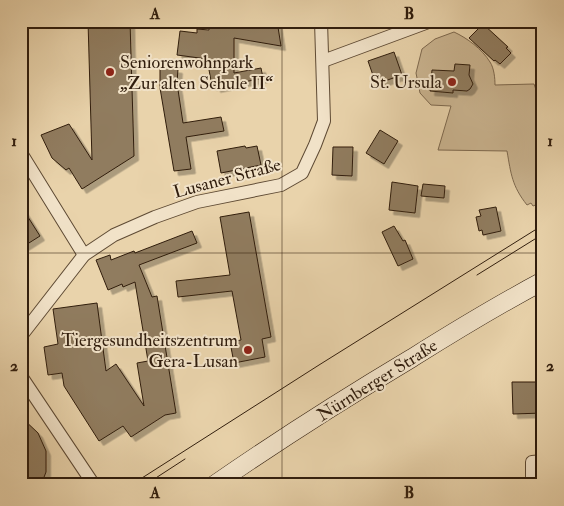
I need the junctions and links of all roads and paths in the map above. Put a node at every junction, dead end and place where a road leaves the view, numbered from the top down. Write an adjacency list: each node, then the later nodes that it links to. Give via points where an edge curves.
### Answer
1 (321, 21): 3 (street, Lusaner Straße)
2 (431, 21): 3 (street)
3 (323, 61): 5 (street, Lusaner Straße, via 324,121 302,173 281,185 197,202 155,217 114,236)
4 (21, 153): 5 (street)
5 (84, 255): 7 (street, Lusaner Straße)
6 (543, 281): 11 (main road, Nürnberger Straße, via 504,301 390,371)
7 (21, 336)
8 (21, 376): 10 (street)
9 (543, 461): 12 (street, via 532,462)
10 (94, 485)
11 (214, 485)
12 (532, 485)

